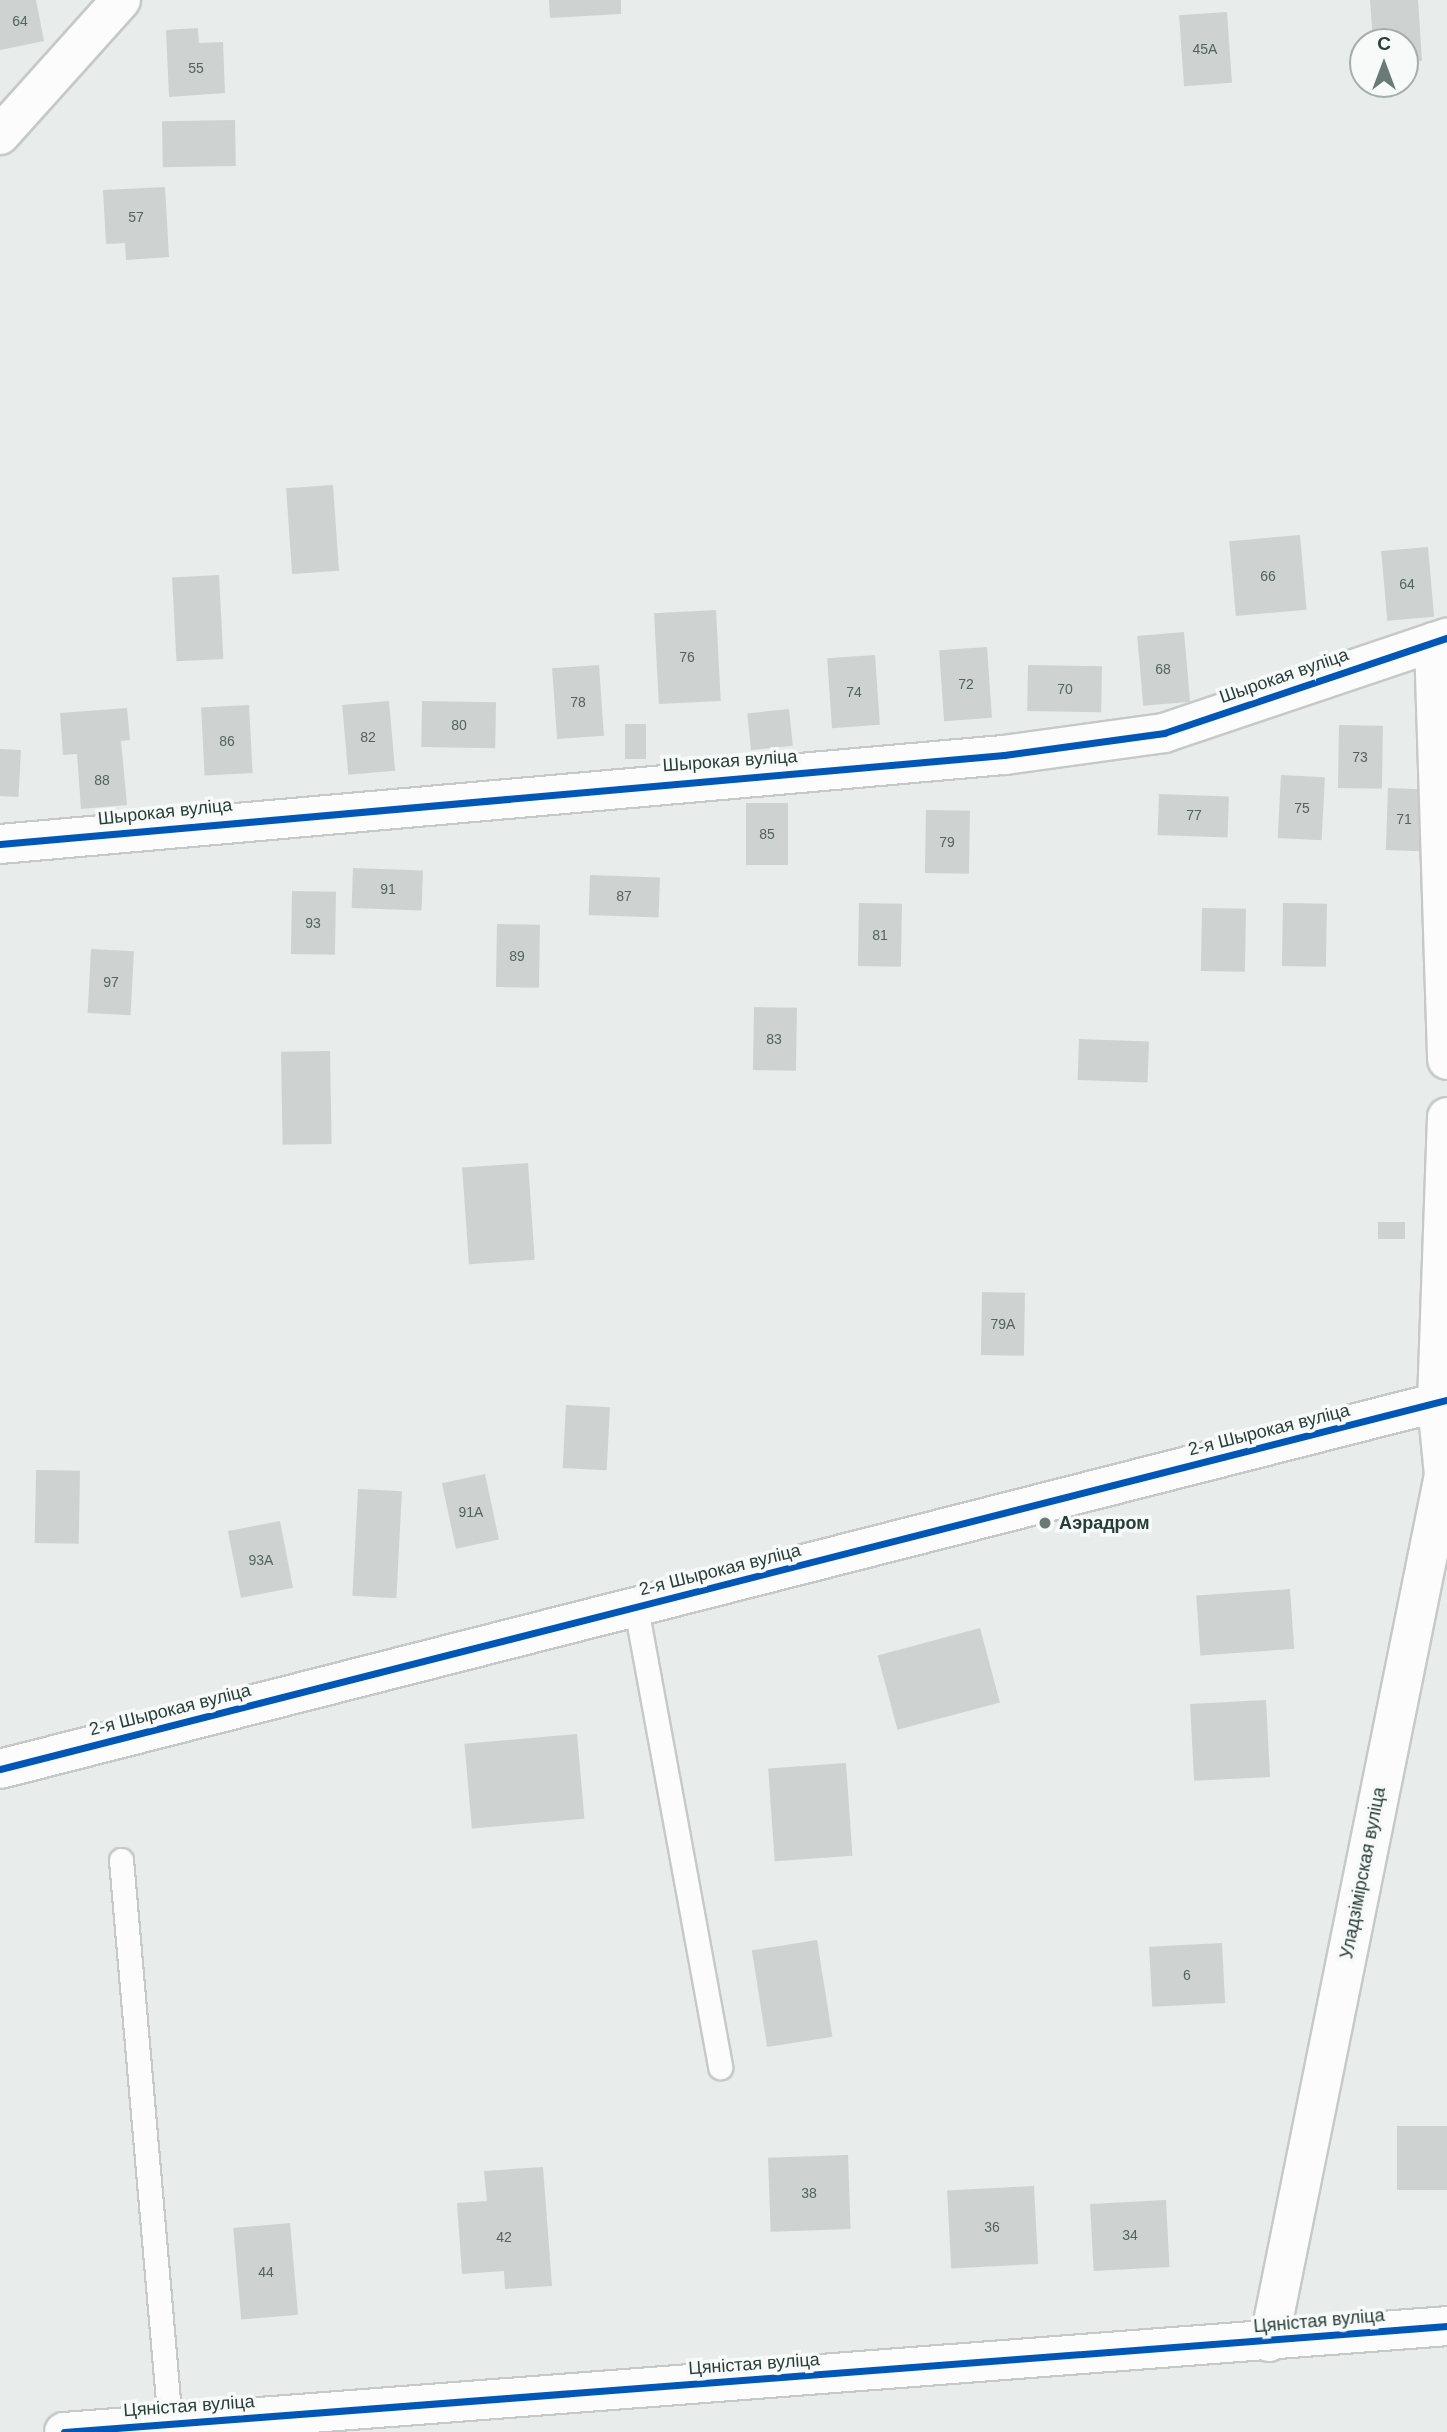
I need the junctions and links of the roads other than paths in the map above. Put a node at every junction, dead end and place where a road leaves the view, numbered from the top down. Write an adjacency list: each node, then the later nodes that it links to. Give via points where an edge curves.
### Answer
1 (121, 0): 2 (street)
2 (0, 135)
3 (1440, 640): 4 (street, Шырокая вуліца, via 1164,733 1044,750); 5 (street)
4 (0, 844)
5 (1447, 1060)
6 (1447, 1116): 7 (street, Уладзімірская вуліца)
7 (1442, 1401): 8 (street, 2-я Шырокая вуліца); 13 (street, Уладзімірская вуліца, via 1444,1475)
8 (636, 1608): 9 (street, 2-я Шырокая вуліца); 11 (lane)
9 (0, 1769)
10 (121, 1860): 14 (lane)
11 (720, 2067)
12 (1447, 2326): 13 (street, Цяністая вуліца)
13 (1269, 2342): 14 (street, Цяністая вуліца)
14 (170, 2423): 15 (street, Цяністая вуліца)
15 (64, 2432)

